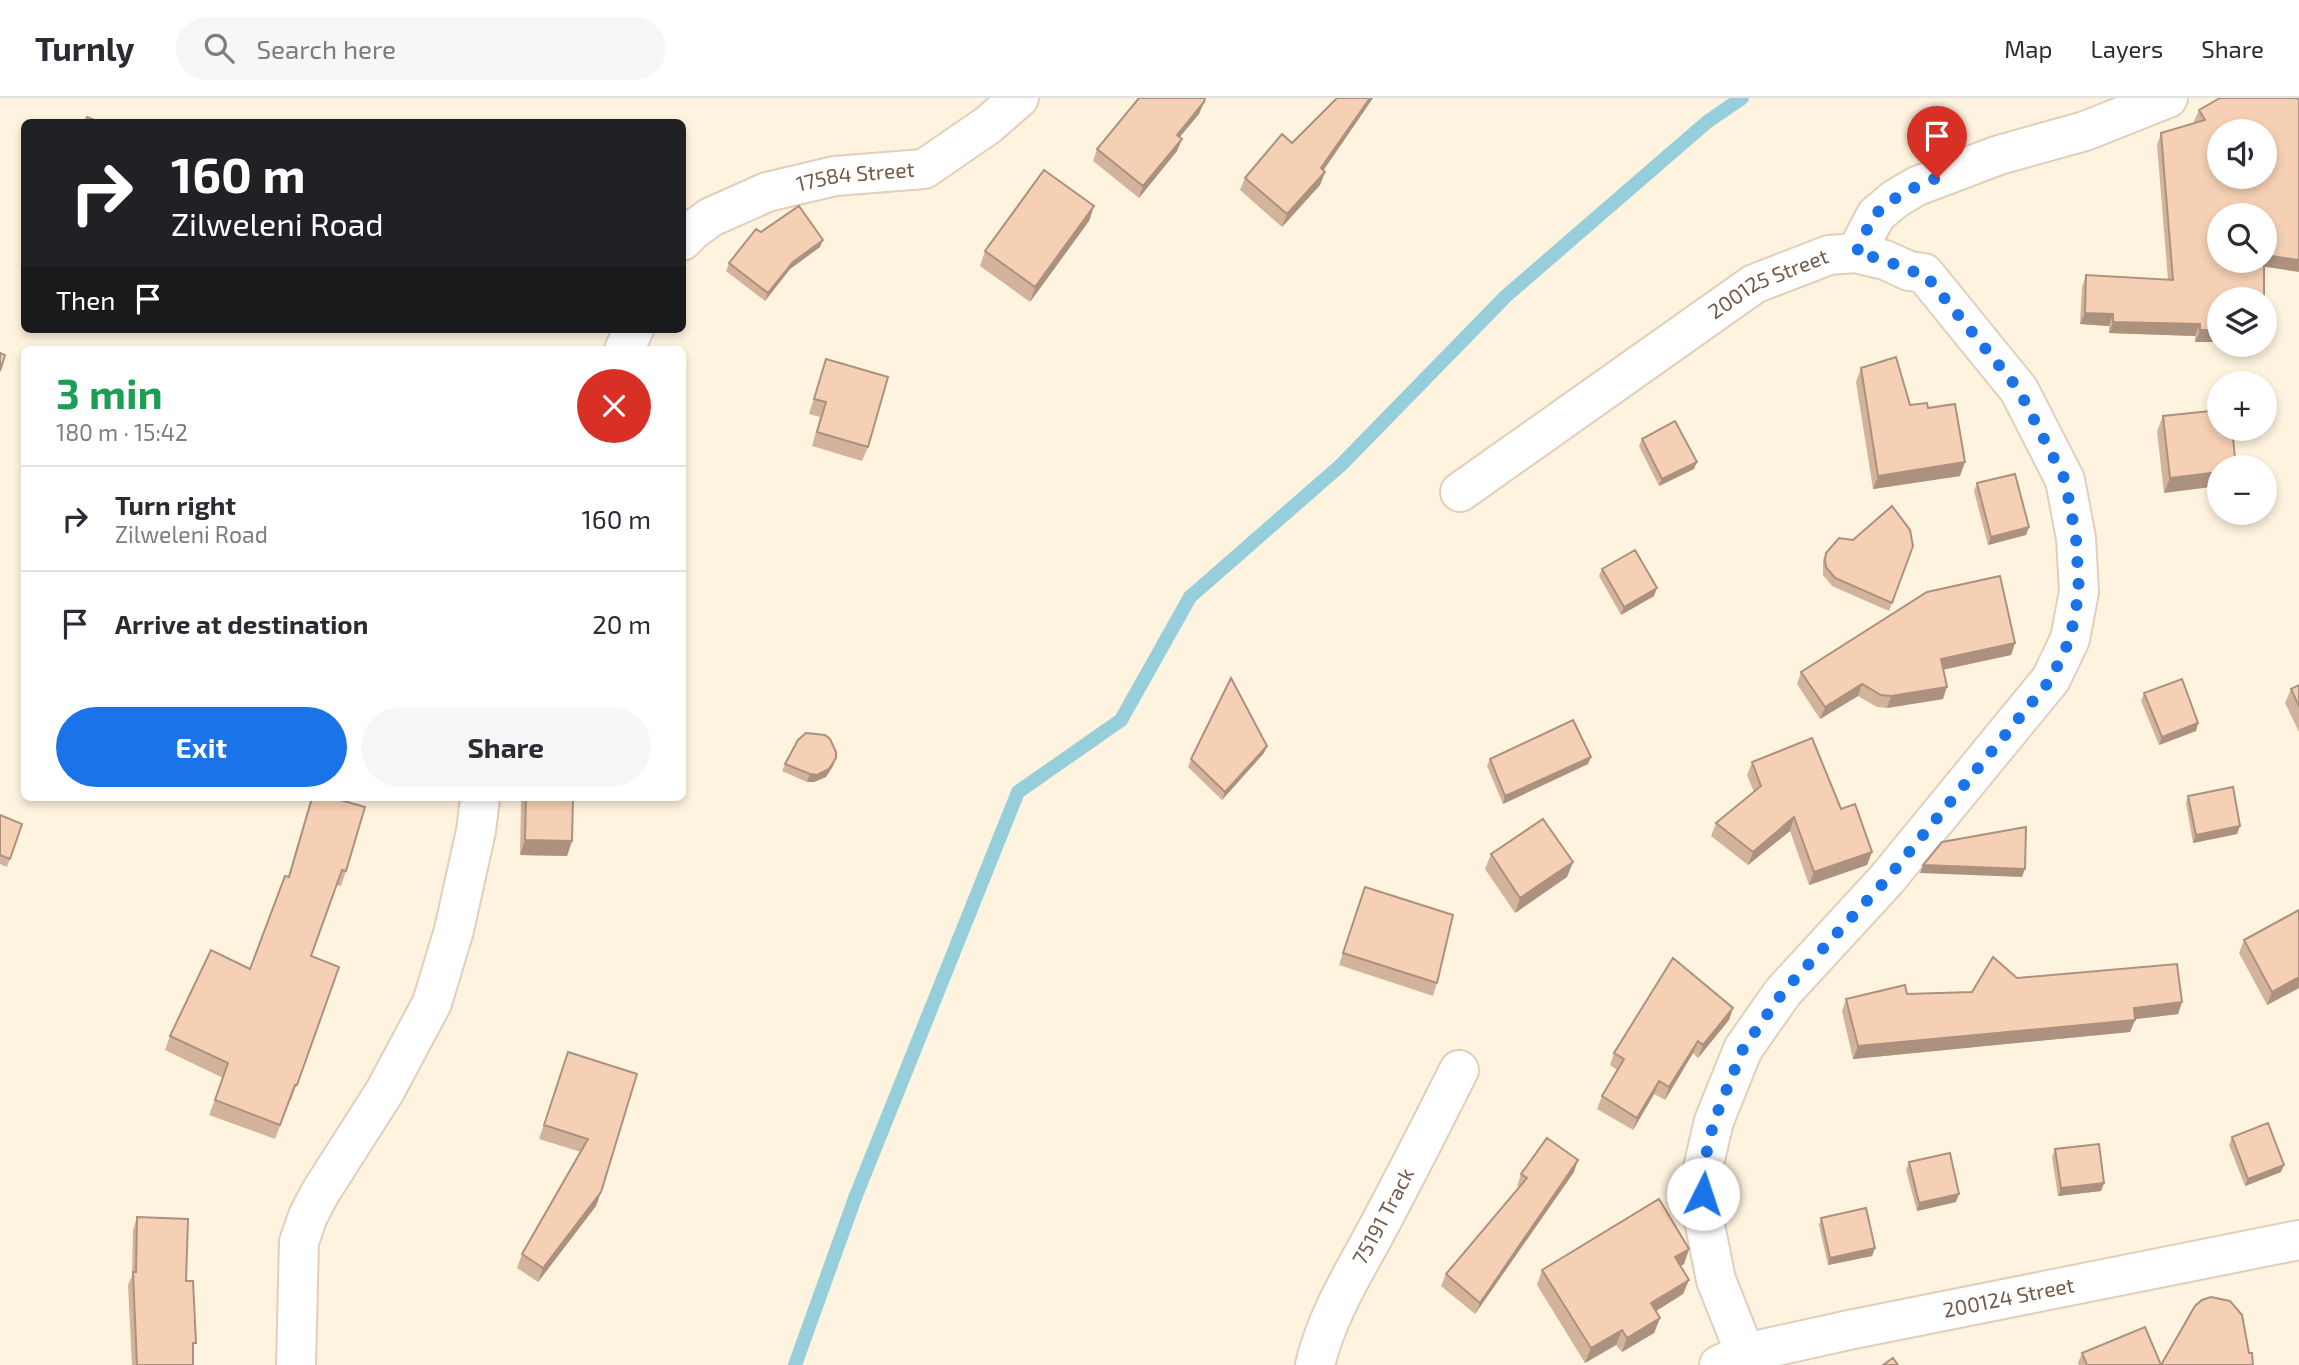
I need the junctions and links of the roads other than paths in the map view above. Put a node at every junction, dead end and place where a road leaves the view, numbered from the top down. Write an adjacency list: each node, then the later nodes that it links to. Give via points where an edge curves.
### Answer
1 (1018, 98): 3 (street, 17584 Street, via 924,169 835,176 767,192 711,217)
2 (2168, 98): 4 (street, via 2085,131 1998,155 1917,186 1876,215)
3 (686, 237)
4 (1856, 253): 5 (street, 200125 Street, via 1829,254 1754,284); 9 (street, 200125 Street, via 1924,273 2019,390 2065,480 2076,538 2079,592 2070,639 2051,679 1887,879 1783,992 1743,1049 1714,1121 1702,1172 1703,1215)
5 (1460, 492)
6 (480, 801): 10 (street, via 454,930 432,1003 385,1091 320,1193 299,1242)
7 (1459, 1070): 11 (street, 75191 Track, via 1339,1301 1321,1339)
8 (2299, 1240): 9 (street, 200124 Street, via 1863,1327)
9 (1732, 1359)
10 (296, 1365)
11 (1315, 1365)

